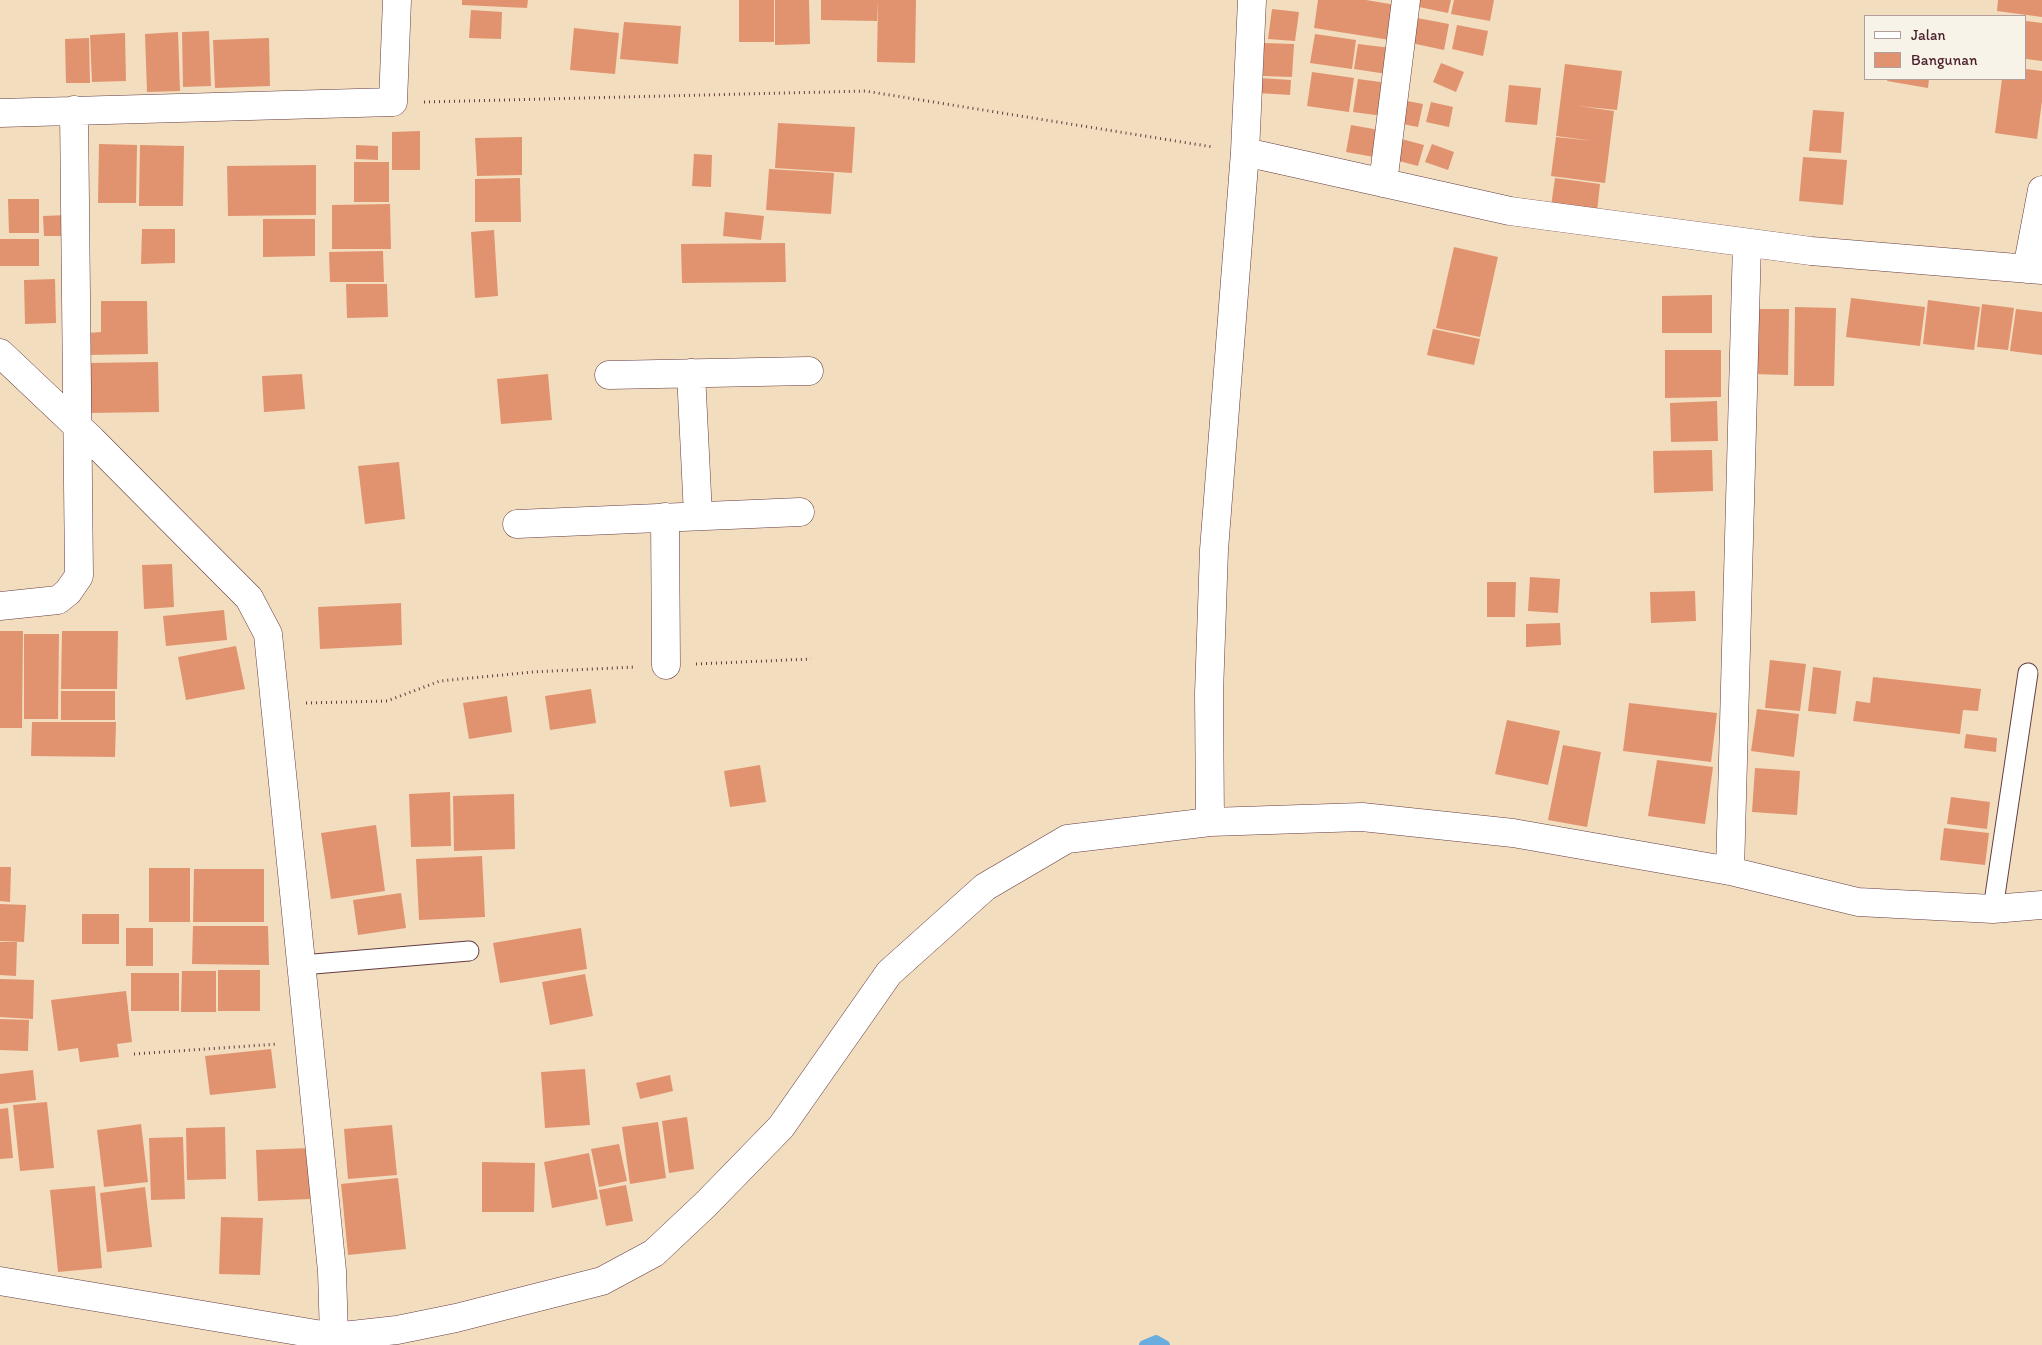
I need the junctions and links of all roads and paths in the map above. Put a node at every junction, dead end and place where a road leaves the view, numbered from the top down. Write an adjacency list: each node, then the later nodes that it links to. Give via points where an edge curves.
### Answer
1 (397, 0): 4 (street)
2 (1252, 0): 7 (street)
3 (1406, 0): 8 (street)
4 (393, 102): 5 (street); 7 (path, via 866,91)
5 (74, 110): 6 (street); 16 (street)
6 (0, 113)
7 (1245, 152): 8 (street); 26 (street, via 1214,550 1209,693)
8 (1383, 183): 10 (street, via 1510,211)
9 (2042, 190): 11 (street)
10 (1746, 242): 11 (street, via 1810,251); 27 (street)
11 (2034, 270)
12 (0, 353): 16 (street)
13 (808, 371): 14 (street)
14 (691, 373): 15 (street); 18 (street)
15 (609, 374)
16 (77, 426): 21 (street, via 79,576 58,600); 25 (street, via 249,598 268,634)
17 (800, 512): 18 (street)
18 (698, 515): 19 (street)
19 (666, 517): 20 (street); 23 (street)
20 (517, 524)
21 (0, 606)
22 (811, 659): 23 (path)
23 (666, 665): 25 (path, via 440,681 388,701)
24 (2028, 673): 29 (lane)
25 (275, 704): 31 (street)
26 (1210, 822): 27 (street, via 1362,817 1513,833); 35 (street, via 1067,839 985,887 889,973 780,1127 654,1253 602,1281 456,1318)
27 (1730, 871): 29 (street, via 1858,902)
28 (2042, 905): 29 (street)
29 (1993, 909)
30 (469, 951): 31 (lane)
31 (302, 965): 32 (street)
32 (309, 1042): 33 (path); 35 (street)
33 (134, 1054)
34 (0, 1281): 35 (street)
35 (340, 1341)

